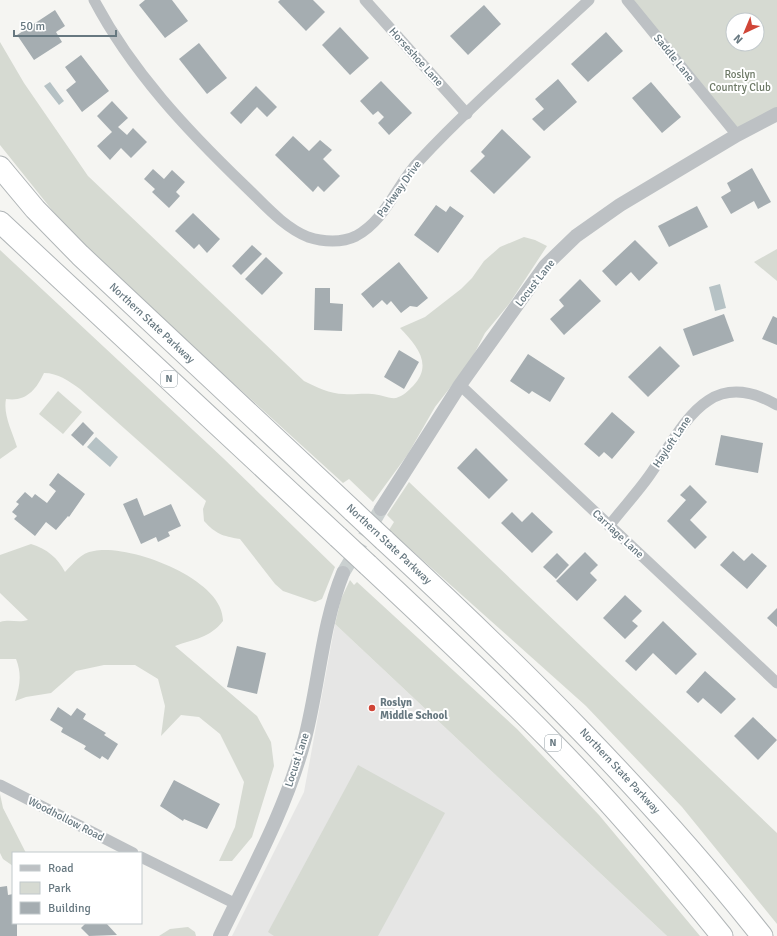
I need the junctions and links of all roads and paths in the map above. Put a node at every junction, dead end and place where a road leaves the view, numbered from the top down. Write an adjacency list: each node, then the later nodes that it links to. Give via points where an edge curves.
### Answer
1 (94, 0): 5 (street, Parkway Drive, via 125,51 190,133 282,222 308,237 330,242 345,240 371,226 417,162)
2 (365, 0): 5 (street, Horseshoe Lane)
3 (589, 0): 5 (street, Parkway Drive)
4 (627, 0): 7 (street, Saddle Lane)
5 (467, 114)
6 (777, 114): 7 (street, Locust Lane)
7 (737, 135): 10 (street, Locust Lane, via 620,205 576,236 545,266)
8 (0, 167): 20 (highway, Northern State Parkway, bridge, via 35,209 80,255 467,617 578,726 685,842)
9 (0, 222): 22 (highway, N, bridge, via 368,565 554,744 645,844)
10 (460, 385): 12 (street, Locust Lane); 13 (street, Carriage Lane)
11 (777, 405): 13 (street, Hayloft Lane, via 753,394 728,392 709,398 690,415 648,477)
12 (381, 509)
13 (609, 526): 15 (street, Carriage Lane)
14 (343, 573): 19 (street, Locust Lane, via 331,612 308,726 294,772)
15 (777, 683)
16 (0, 785): 17 (street, Woodhollow Road)
17 (131, 852)
18 (142, 857): 19 (street)
19 (236, 904): 21 (street, Locust Lane)
20 (756, 928): 23 (highway, Northern State Parkway)
21 (220, 936)
22 (722, 936)
23 (766, 936)

